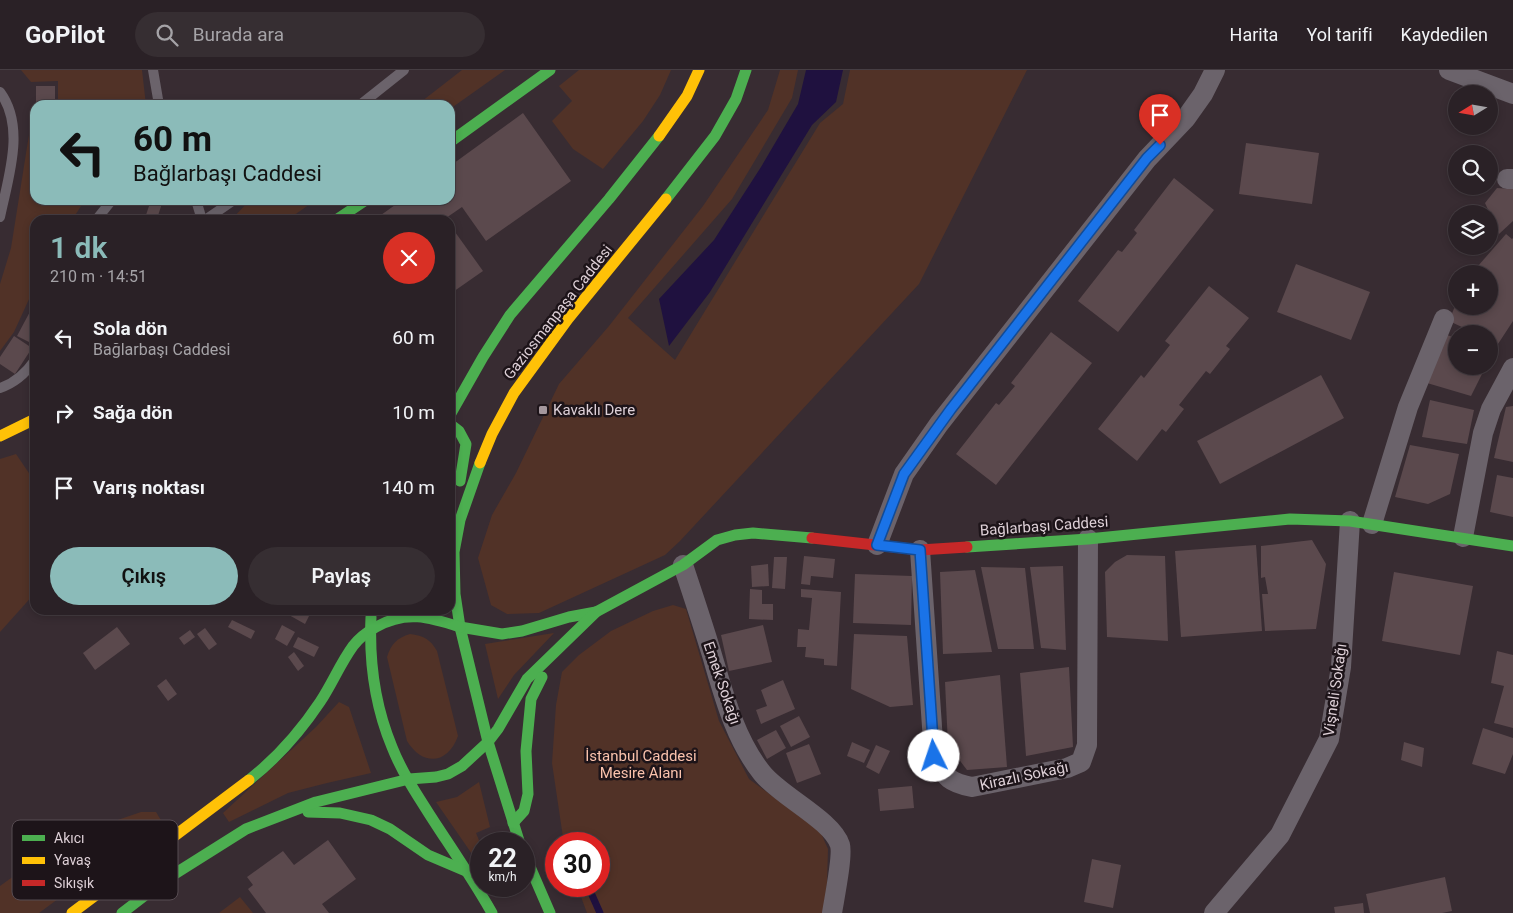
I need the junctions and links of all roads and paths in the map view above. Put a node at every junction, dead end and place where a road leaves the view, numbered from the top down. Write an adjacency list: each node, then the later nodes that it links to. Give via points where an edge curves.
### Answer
1 (153, 70): 10 (lane)
2 (404, 70): 11 (lane)
3 (550, 70): 12 (main road)
4 (699, 70): 24 (main road, Gaziosmanpaşa Caddesi, via 680,108 648,151 496,335)
5 (746, 70): 28 (main road, Gaziosmanpaşa Caddesi, via 736,99 715,136 568,319 514,393 492,434)
6 (1215, 70): 33 (street, via 1204,94 1186,118 1147,158 904,474)
7 (1449, 70): 9 (street)
8 (0, 92): 19 (lane, via 11,112 14,135)
9 (1513, 94)
10 (158, 100)
11 (366, 100)
12 (455, 138)
13 (108, 205): 16 (lane)
14 (226, 205): 17 (lane)
15 (358, 205): 18 (main road)
16 (100, 215)
17 (211, 215)
18 (344, 215)
19 (0, 217)
20 (1444, 319): 30 (street, via 1408,407)
21 (30, 368): 23 (lane)
22 (1513, 368): 31 (street, via 1491,409 1483,433)
23 (0, 388)
24 (455, 406)
25 (30, 421): 27 (main road)
26 (455, 427): 28 (main road, via 465,437 468,447 460,476)
27 (0, 436)
28 (460, 520): 35 (main road, Gaziosmanpaşa Caddesi)
29 (1350, 521): 30 (main road, Bağlarbaşı Caddesi); 32 (main road, Bağlarbaşı Caddesi, via 1290,520); 60 (street, Vişneli Sokağı, via 1341,667 1329,739 1280,835)
30 (1372, 524): 31 (main road, Bağlarbaşı Caddesi)
31 (1463, 537): 34 (main road, Bağlarbaşı Caddesi)
32 (1088, 539): 36 (main road, Bağlarbaşı Caddesi); 36 (street, Kirazlı Sokağı, via 1087,745 1081,762 1067,768 972,787 946,777 934,756)
33 (877, 545): 36 (main road, Bağlarbaşı Caddesi); 37 (main road, Bağlarbaşı Caddesi, via 799,536 735,534 717,540)
34 (1513, 546)
35 (455, 547)
36 (920, 550)
37 (683, 565): 39 (main road, Bağlarbaşı Caddesi); 59 (street, Emek Sokağı, via 732,721 748,751 763,774 829,828 840,846)
38 (455, 594): 41 (main road, Gaziosmanpaşa Caddesi)
39 (596, 612): 41 (main road, via 502,634); 43 (main road)
40 (372, 615): 42 (main road)
41 (460, 627): 42 (main road, via 423,615 404,616); 44 (main road, Gaziosmanpaşa Caddesi)
42 (370, 630): 45 (main road, via 373,668 384,725); 49 (main road, via 353,646 320,702 279,755)
43 (553, 654): 44 (main road, via 527,679); 47 (main road, via 531,700 526,751 528,794 524,811)
44 (488, 742): 45 (main road, via 448,774); 47 (main road, Gaziosmanpaşa Caddesi)
45 (409, 779): 46 (main road, via 316,802); 51 (main road)
46 (286, 813): 50 (main road, via 246,829); 51 (main road, via 332,812 362,818 391,830 446,865)
47 (513, 823): 48 (main road, Gaziosmanpaşa Caddesi)
48 (516, 832)
49 (178, 834)
50 (178, 872)
51 (468, 872): 57 (main road)
52 (535, 878): 58 (main road)
53 (90, 900): 55 (main road)
54 (139, 900): 56 (main road)
55 (72, 913)
56 (122, 913)
57 (492, 913)
58 (550, 913)
59 (832, 913)
60 (1214, 913)

